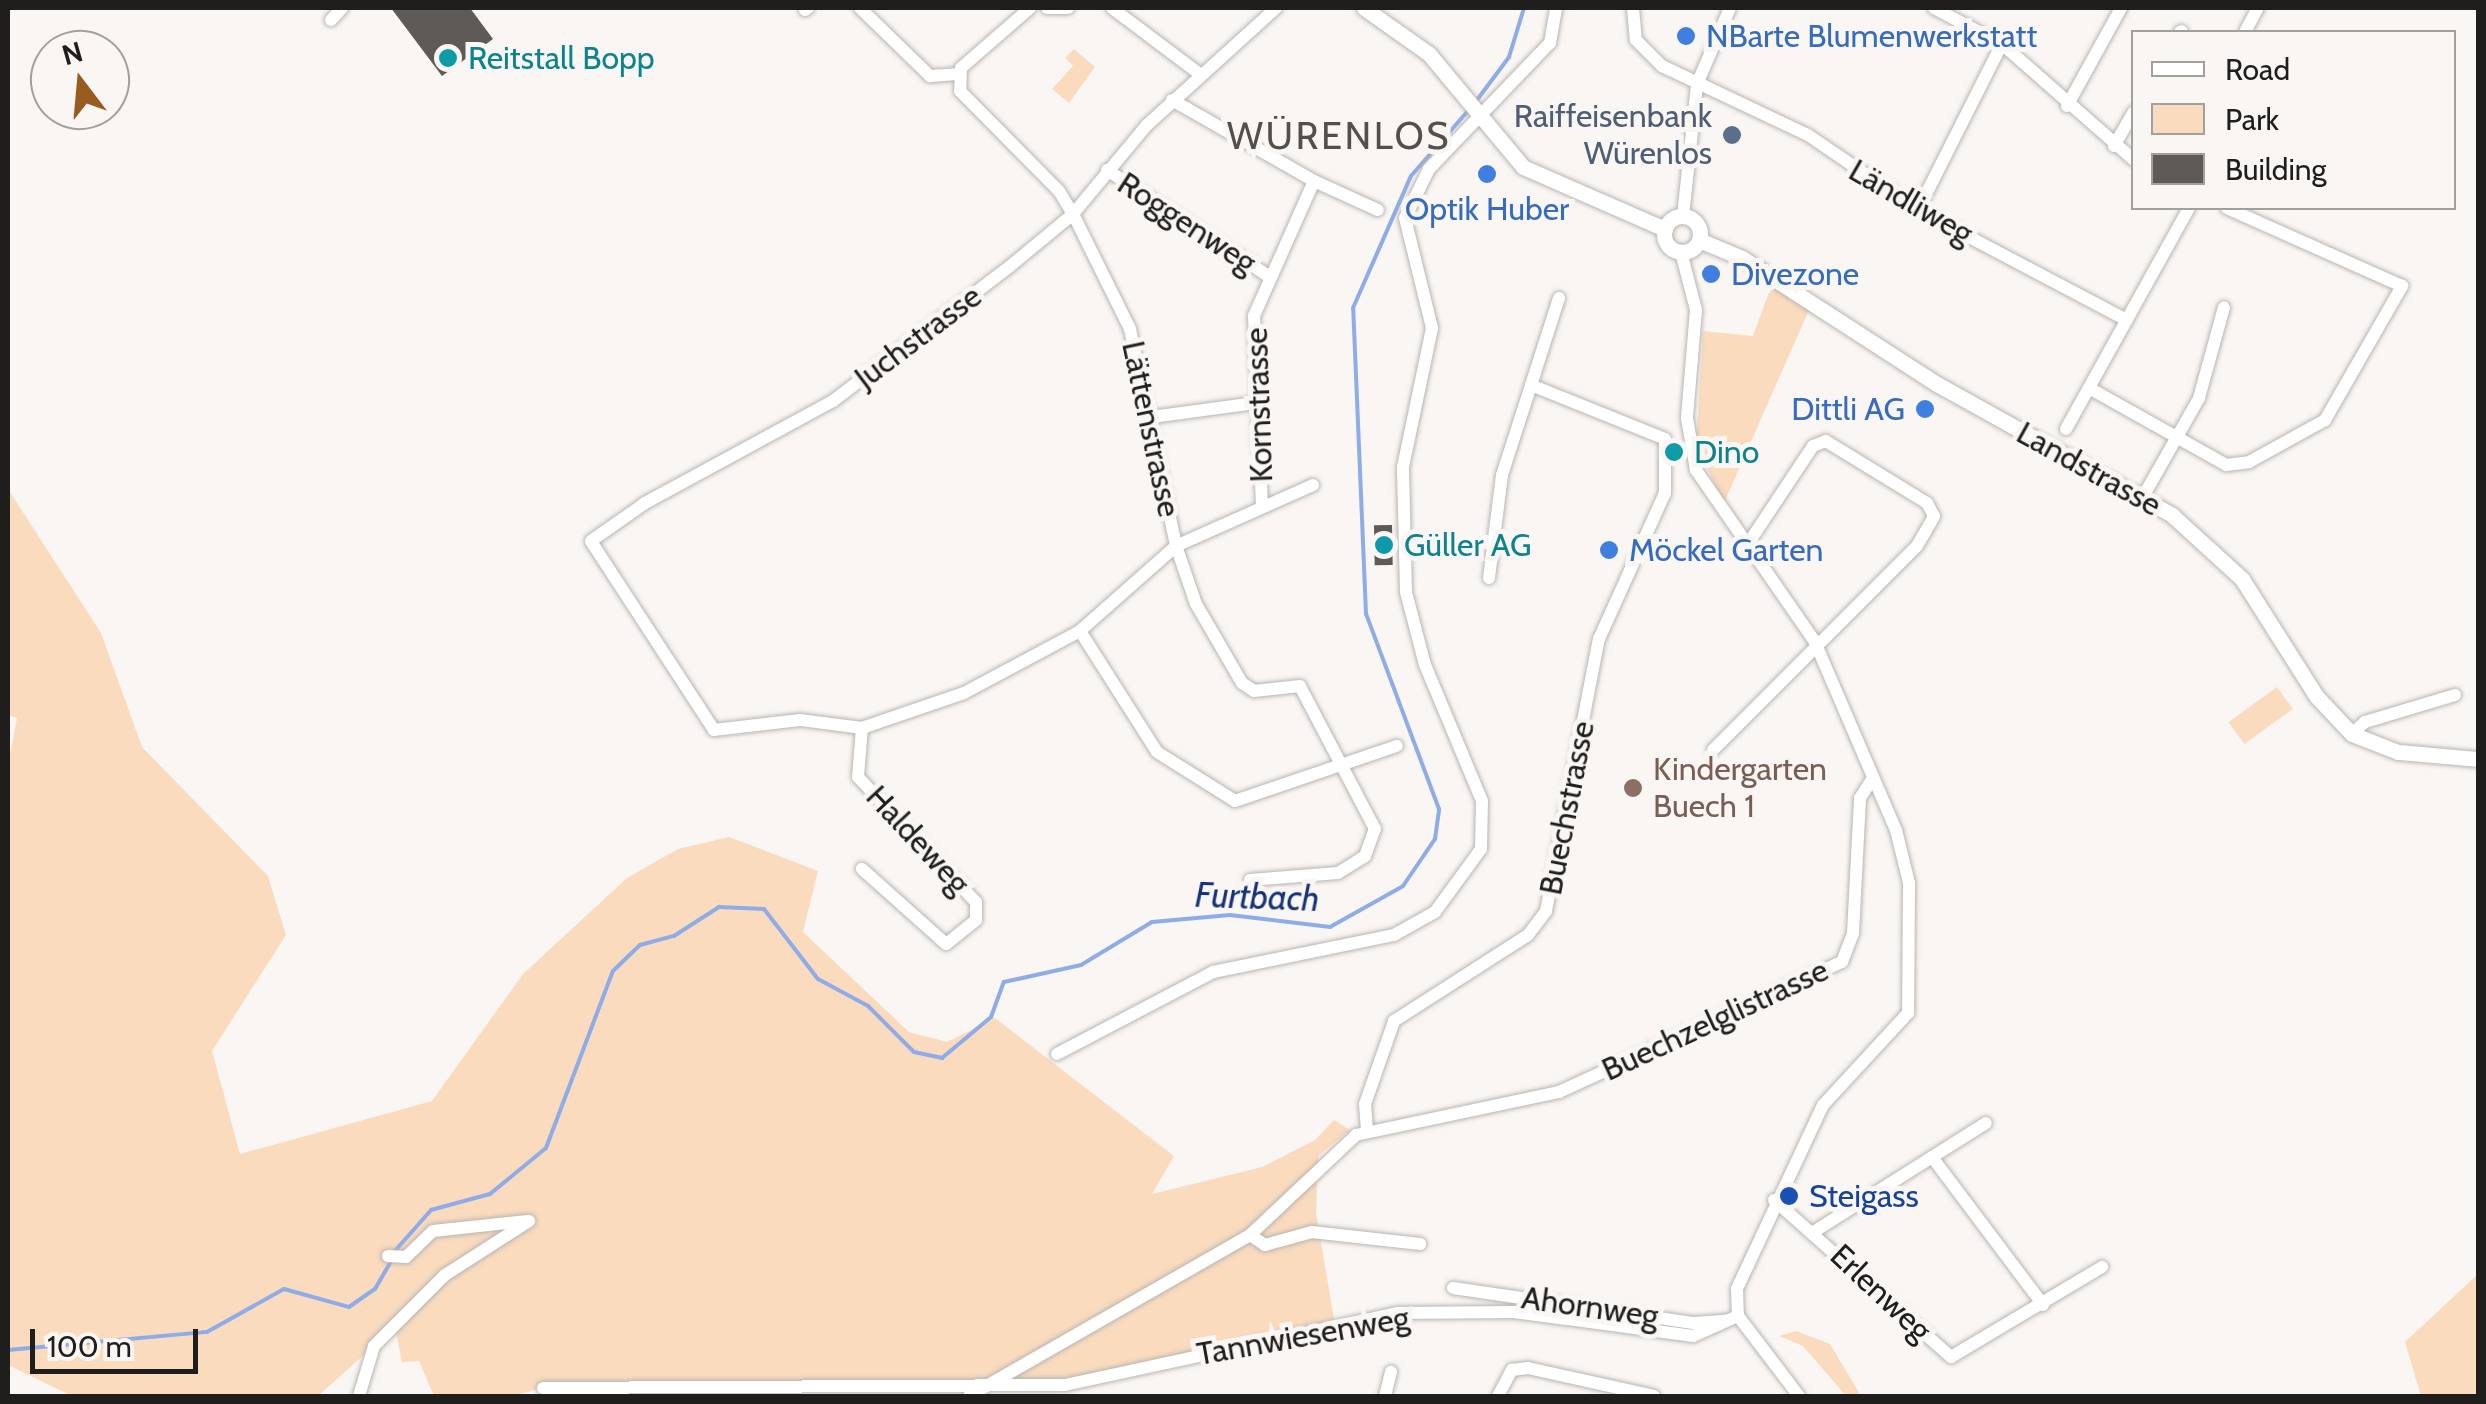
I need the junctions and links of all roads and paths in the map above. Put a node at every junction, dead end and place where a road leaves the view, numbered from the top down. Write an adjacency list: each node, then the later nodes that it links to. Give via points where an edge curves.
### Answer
1 (342, 8): 15 (street)
2 (860, 8): 18 (street, via 930,76)
3 (1030, 8): 18 (street)
4 (1047, 8): 5 (street)
5 (1068, 8)
6 (1112, 8): 19 (street)
7 (1276, 8): 19 (street, Juchstrasse)
8 (1364, 8): 23 (main road, via 1429,54)
9 (1556, 8): 23 (street, via 1550,43)
10 (1633, 8): 20 (street, Ländliweg, via 1636,40)
11 (1730, 8): 20 (street)
12 (1934, 8): 17 (street)
13 (2121, 8): 22 (street)
14 (2258, 8): 16 (street)
15 (332, 20)
16 (2245, 30)
17 (2002, 44): 22 (street); 30 (street)
18 (957, 74): 33 (street, Lättenstrasse, via 972,109 1048,179)
19 (1201, 75): 21 (street, Juchstrasse)
20 (1697, 84): 30 (street, Ländliweg, via 1808,135); 34 (street)
21 (1172, 100): 27 (street, Juchstrasse); 28 (street)
22 (2068, 106): 25 (street)
23 (1476, 111): 35 (main road, via 1523,168); 69 (street, via 1406,210 1432,328 1402,498 1410,617 1482,801 1481,850 1436,912 1394,935 1213,972)
24 (2131, 117): 25 (street)
25 (2114, 146): 26 (street)
26 (2131, 158)
27 (1107, 170): 33 (street, Juchstrasse); 38 (street, Roggenweg)
28 (1314, 181): 29 (street); 38 (street, Kornstrasse)
29 (1378, 210)
30 (1918, 210): 41 (street, Ländliweg)
31 (2189, 210): 41 (street)
32 (2231, 210): 49 (street, via 2402,286 2317,427 2238,464)
33 (1073, 214): 45 (street, Lättenstrasse, via 1130,328); 53 (street, Juchstrasse, via 833,402 645,503)
34 (1683, 216): 35 (main road); 36 (main road, via 1698,224)
35 (1665, 228): 37 (main road, via 1670,246)
36 (1699, 240): 37 (main road); 51 (main road, Landstrasse, via 1742,258 1938,384)
37 (1681, 252): 47 (street, via 1696,310)
38 (1267, 275): 44 (street, Kornstrasse, via 1251,351)
39 (1559, 298): 42 (street)
40 (2224, 307): 49 (street, via 2199,398)
41 (2127, 320): 43 (street)
42 (1530, 385): 48 (street); 56 (street, via 1502,475)
43 (2089, 388): 46 (street); 49 (street)
44 (1255, 403): 45 (street); 52 (street, Kornstrasse)
45 (1152, 417): 55 (street, Lättenstrasse)
46 (2066, 429)
47 (1688, 432): 48 (street); 54 (street, via 1706,489)
48 (1664, 440): 71 (street, Buechstrasse, via 1665,493 1599,639 1546,911 1516,944 1394,1021 1365,1104)
49 (2178, 440): 51 (street)
50 (1313, 485): 52 (street)
51 (2144, 495): 61 (main road, Landstrasse, via 2233,569 2317,697)
52 (1262, 506): 55 (street)
53 (592, 542): 60 (street, Lättenstrasse, via 714,730)
54 (1748, 544): 58 (street); 58 (street, via 1814,446 1826,440 1928,503 1934,516 1917,546)
55 (1176, 546): 57 (street, Lättenstrasse); 65 (street, via 1196,604 1242,684 1254,691 1300,686)
56 (1489, 578)
57 (1080, 630): 60 (street, Lättenstrasse, via 964,693); 65 (street, via 1157,752 1236,801)
58 (1815, 642): 63 (street); 66 (street)
59 (2455, 695): 61 (street)
60 (862, 728): 67 (street, Haldeweg, via 858,777 976,902 976,920 946,944)
61 (2352, 734): 64 (main road, Landstrasse, via 2398,752)
62 (1397, 746): 65 (street)
63 (1712, 750)
64 (2478, 758)
65 (1342, 766): 68 (street, via 1375,829 1365,856 1338,872)
66 (1871, 781): 71 (street, Buechzelglistrasse, via 1860,798 1852,933 1842,962 1803,986 1559,1092); 73 (street, via 1905,860 1910,1003 1903,1021 1822,1105)
67 (862, 868)
68 (1250, 880)
69 (1057, 1054)
70 (1986, 1123): 72 (street)
71 (1366, 1130): 75 (street)
72 (1932, 1157): 74 (street); 80 (street)
73 (1774, 1200): 74 (street, Erlenweg); 81 (street, via 1737,1289)
74 (1815, 1231): 80 (street, Erlenweg, via 1951,1357)
75 (1250, 1234): 76 (street, via 1264,1245 1304,1232); 83 (street)
76 (1420, 1244)
77 (392, 1258): 85 (street, via 427,1233 529,1221 446,1275 395,1326 368,1355)
78 (2102, 1267): 80 (street, Erlenweg)
79 (1454, 1288): 81 (street, Ahornweg, via 1694,1324)
80 (2043, 1304)
81 (1732, 1318): 83 (street, Tannwiesenweg, via 1693,1336 1514,1312 1397,1313 1096,1381); 90 (street)
82 (1391, 1372): 87 (street)
83 (985, 1384): 84 (street, Tannwiesenweg); 86 (street)
84 (543, 1388)
85 (359, 1396)
86 (969, 1396)
87 (1385, 1396)
88 (1498, 1396): 89 (street, via 1512,1370 1528,1368)
89 (1654, 1396)
90 (1798, 1396)

